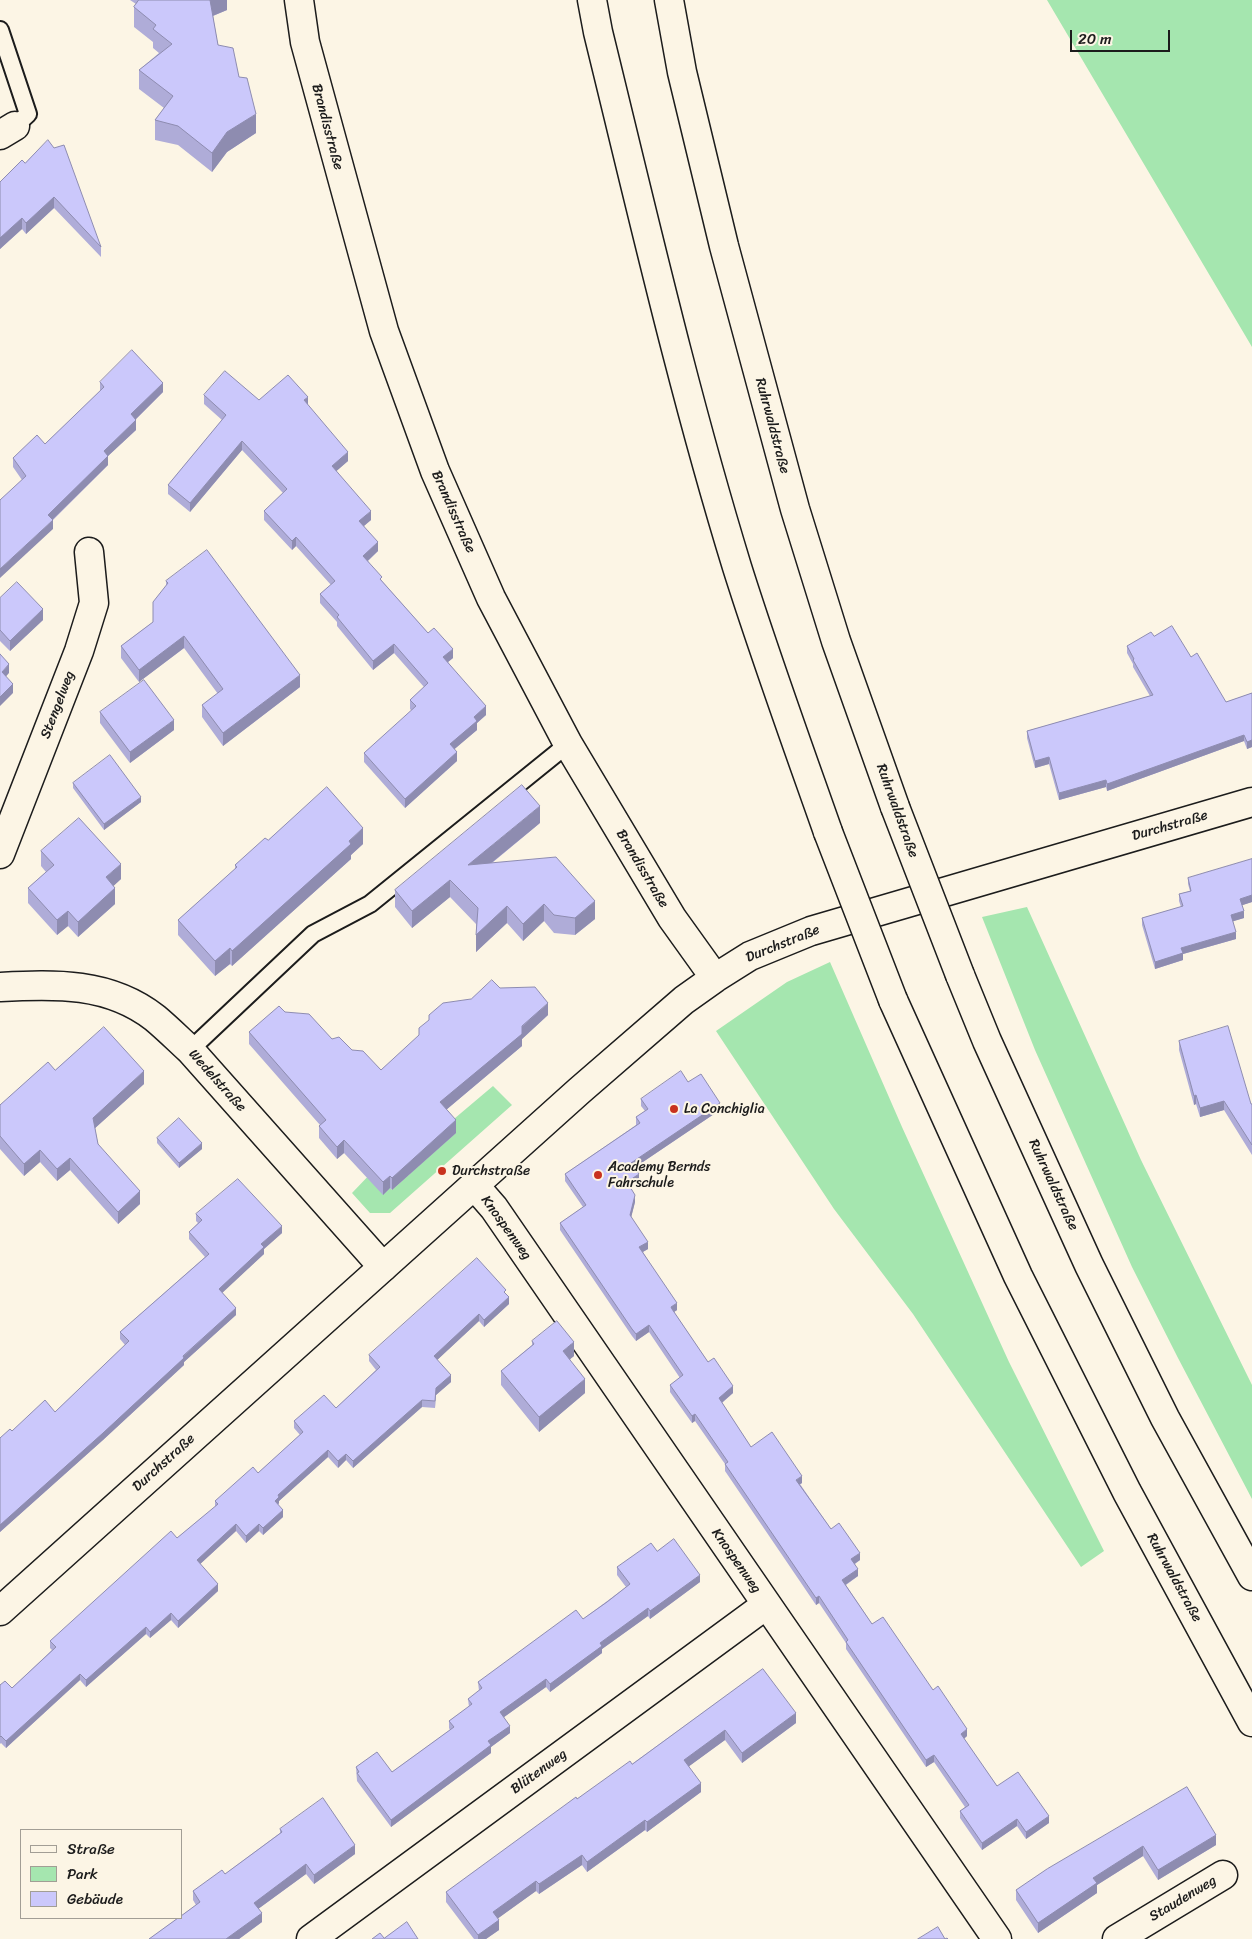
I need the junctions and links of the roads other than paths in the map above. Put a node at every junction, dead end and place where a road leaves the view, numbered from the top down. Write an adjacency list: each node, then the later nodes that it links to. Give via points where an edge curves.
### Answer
1 (299, 0): 7 (main road, Brandisstraße, via 304,42 384,331 435,471 492,598)
2 (592, 0): 18 (main road, Ruhrwaldstraße, bridge, via 682,373 737,566 828,832 893,1000 1018,1276 1127,1492)
3 (669, 0): 15 (main road, Ruhrwaldstraße, bridge, via 682,72 724,246 795,509 836,641 895,807 987,1041 1089,1265 1165,1418)
4 (0, 30): 5 (lane, via 28,114)
5 (8, 130)
6 (89, 552): 9 (main road, Stengelweg, via 94,603 80,651)
7 (568, 744): 10 (main road, Brandisstraße, via 672,918); 12 (lane, via 370,904 313,934)
8 (1252, 802): 10 (main road, Durchstraße, via 811,931 750,956)
9 (0, 854)
10 (715, 978): 13 (main road, Durchstraße, via 629,1047)
11 (0, 987): 12 (main road, Wedelstraße, via 87,987 132,1003 155,1018)
12 (190, 1050): 14 (main road, Wedelstraße)
13 (474, 1185): 14 (main road, Durchstraße); 16 (main road, Knospenweg, via 494,1208)
14 (384, 1267): 17 (main road, Durchstraße)
15 (1252, 1576)
16 (766, 1604): 20 (main road, Blütenweg); 21 (main road, Knospenweg)
17 (0, 1611)
18 (1252, 1722)
19 (1223, 1875): 22 (main road, Staudenweg)
20 (311, 1939)
21 (997, 1939)
22 (1117, 1939)

